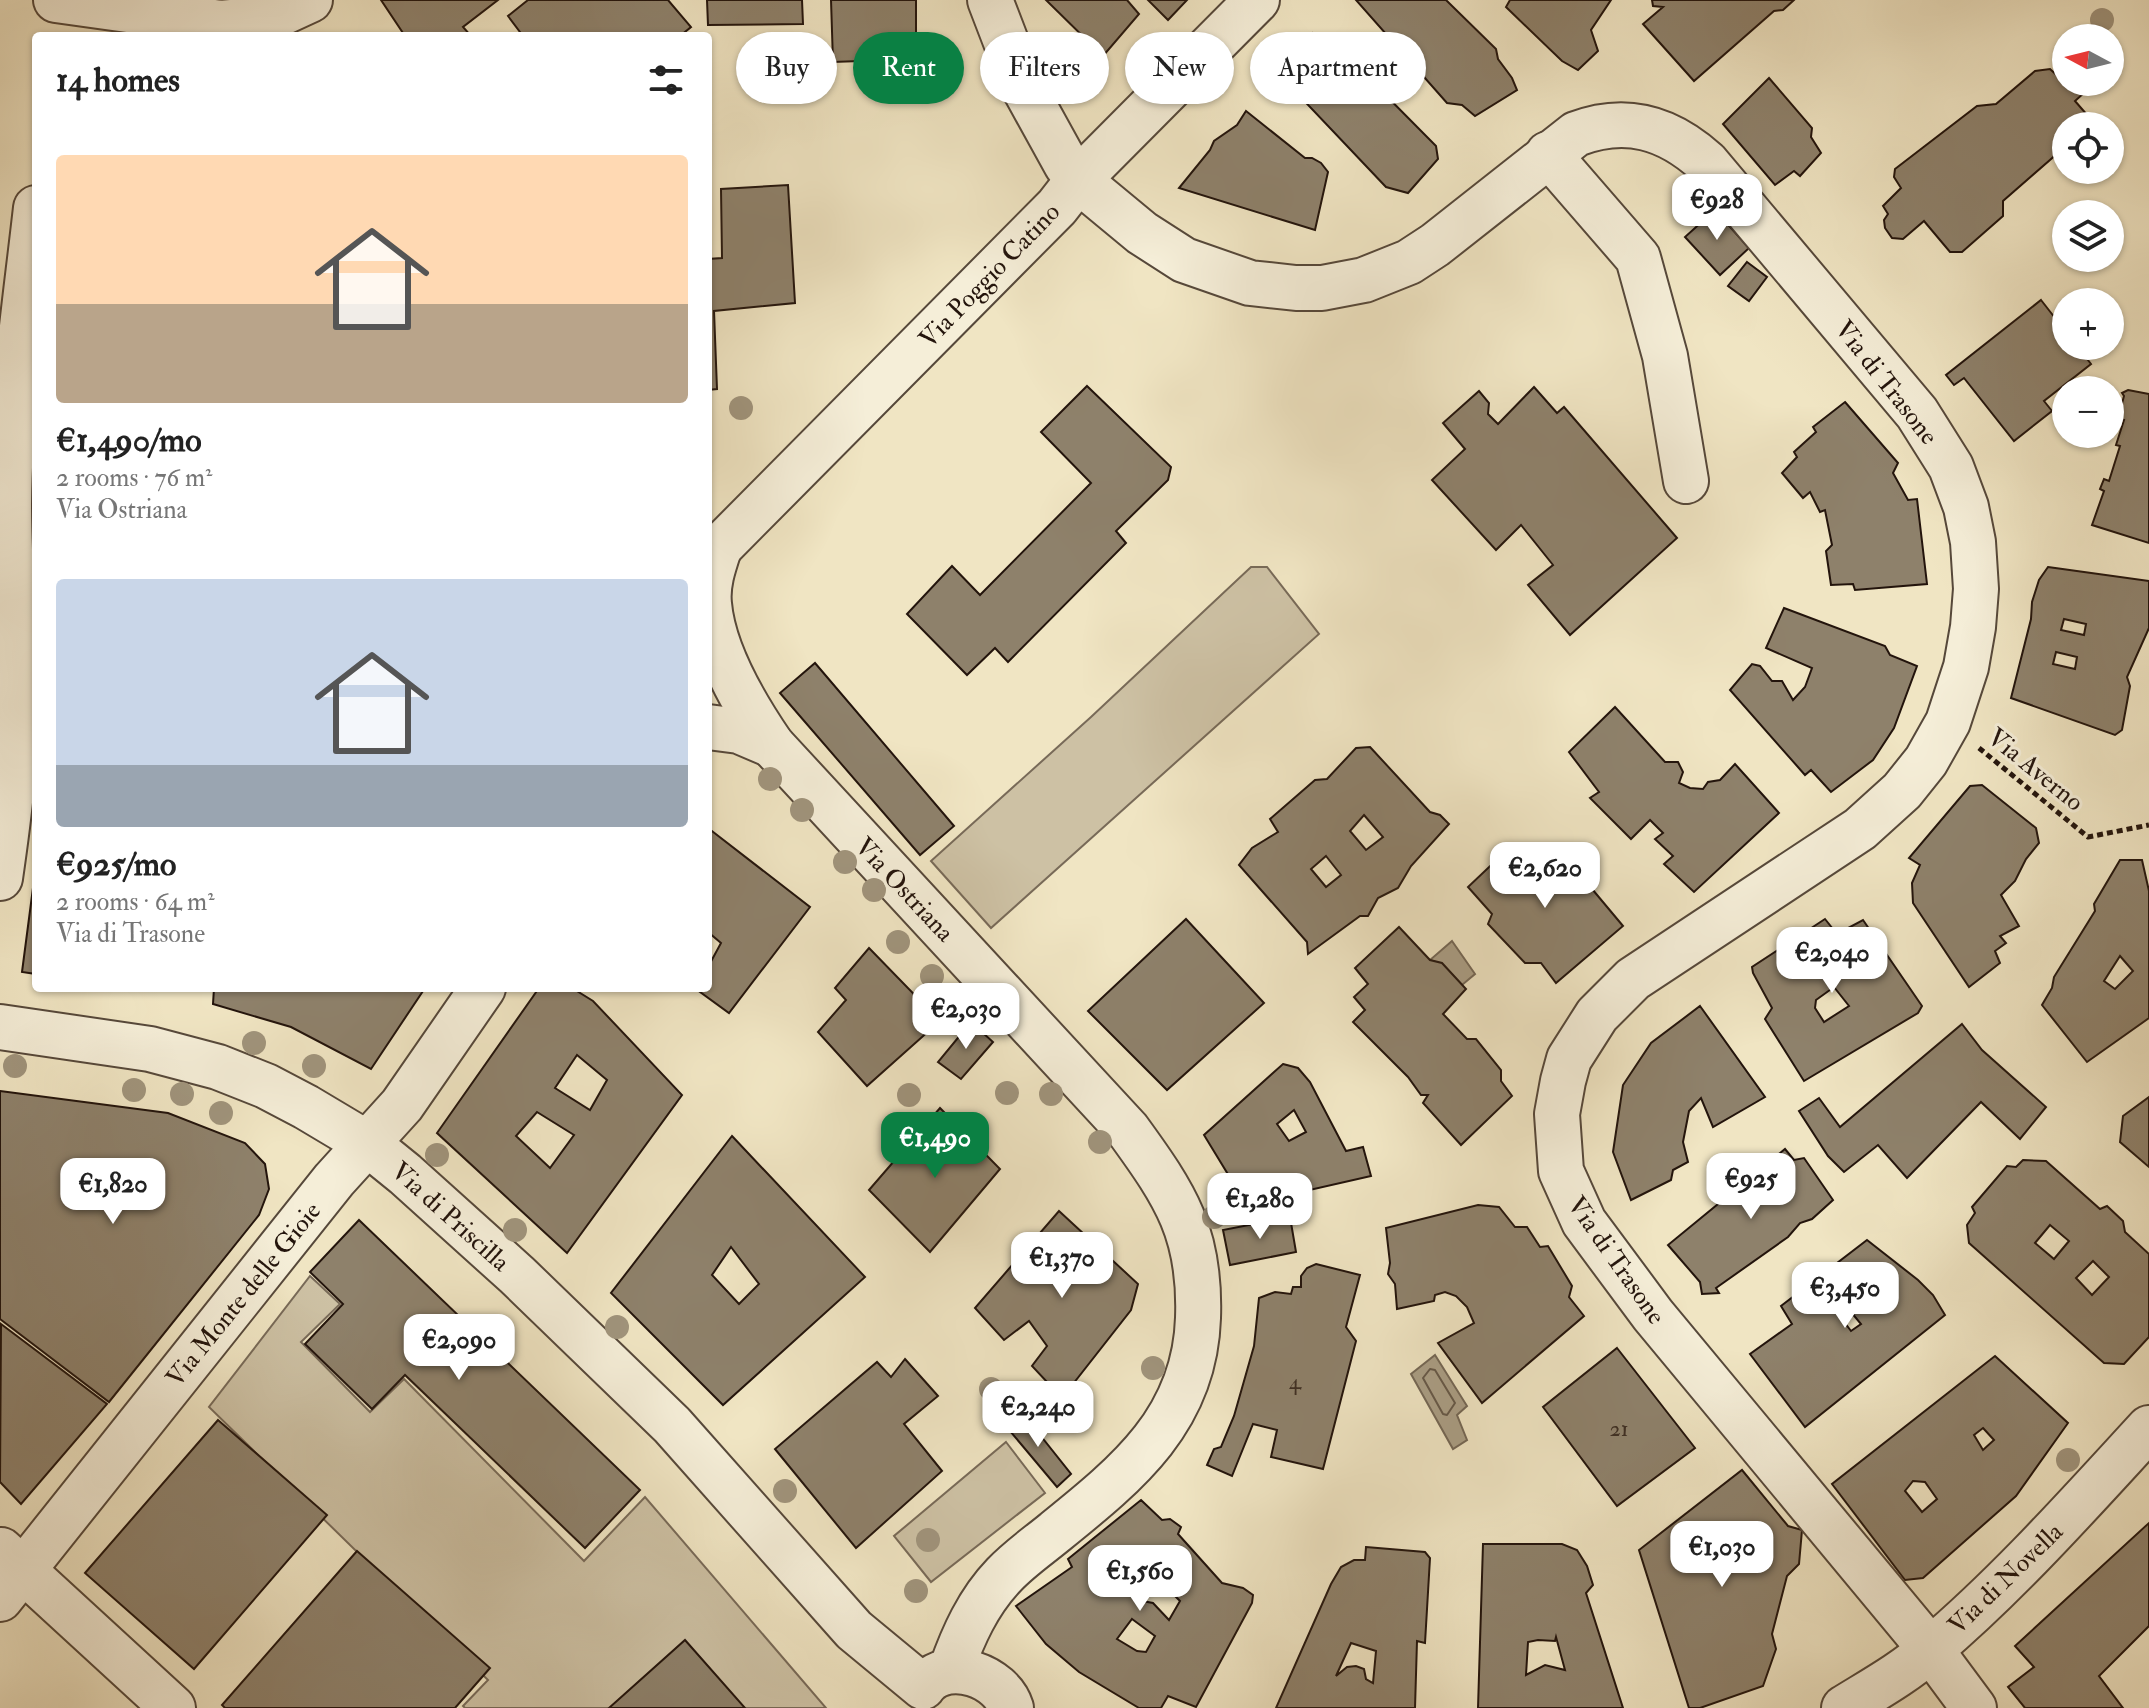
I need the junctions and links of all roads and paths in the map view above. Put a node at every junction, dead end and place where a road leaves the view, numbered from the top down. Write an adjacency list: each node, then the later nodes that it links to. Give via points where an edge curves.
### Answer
1 (58, 0): 5 (street); 6 (street)
2 (310, 0): 5 (street)
3 (990, 0): 8 (street, Via di Trasone, via 1023,86)
4 (1257, 0): 8 (street, Via Poggio Catino)
5 (231, 30)
6 (55, 32)
7 (1548, 154): 8 (street, Via di Trasone, via 1409,262 1364,280 1322,288 1250,283 1203,269 1142,233); 10 (street, via 1638,258 1665,356); 13 (street, Via di Trasone, via 1576,134 1605,125 1646,127 1689,146 1917,413 1951,467 1973,542 1973,627)
8 (1078, 180): 11 (street, Via Poggio Catino)
9 (32, 247): 17 (street, via 11,454 16,692 12,792)
10 (1686, 481)
11 (713, 554)
12 (712, 614): 15 (street, Via Ostriana, via 715,633 751,713)
13 (1948, 722): 16 (path, Via Averno, via 2088,837); 23 (street, Via di Trasone, via 1926,761 1873,818 1617,992 1569,1059 1557,1114 1561,1171 1584,1222 1653,1315)
14 (712, 728): 15 (street, via 739,731)
15 (772, 745): 24 (street, Via Ostriana, via 1128,1130 1169,1190 1197,1265 1194,1358 1162,1431 1085,1508 1005,1574)
16 (2149, 825)
17 (0, 878)
18 (480, 992): 20 (street, Via Monte delle Gioie, via 402,1105)
19 (0, 1027): 20 (street, Via di Priscilla, via 150,1049 218,1067 266,1086)
20 (368, 1144): 22 (street, Via Monte delle Gioie); 24 (street, Via di Priscilla, via 517,1275 672,1425 868,1644)
21 (2149, 1428): 23 (street, Via di Novella)
22 (7, 1572): 25 (street)
23 (1931, 1650): 27 (street, Via di Novella); 28 (street, Via di Trasone)
24 (931, 1688): 26 (street, Via di Priscilla, via 975,1676 996,1686)
25 (173, 1708)
26 (1011, 1708)
27 (1844, 1708)
28 (1974, 1708)

